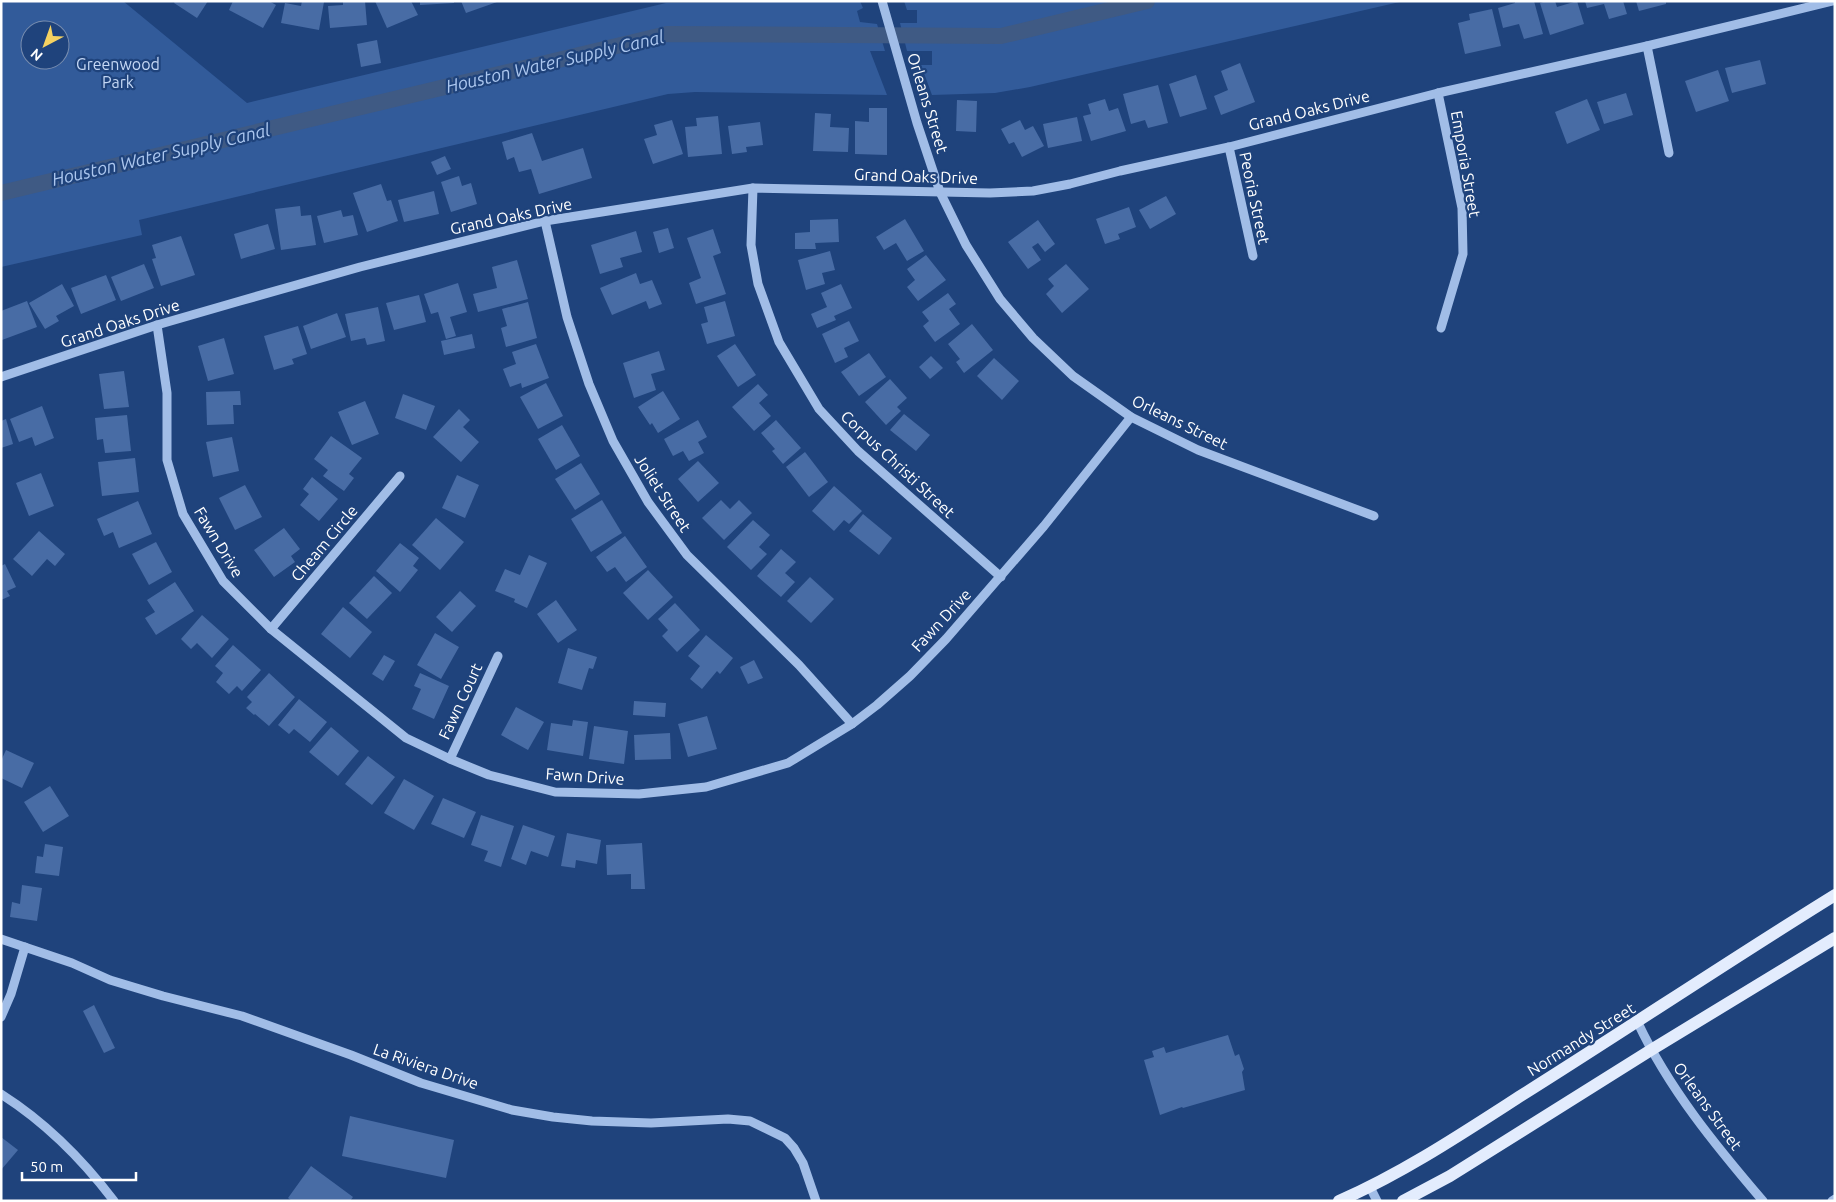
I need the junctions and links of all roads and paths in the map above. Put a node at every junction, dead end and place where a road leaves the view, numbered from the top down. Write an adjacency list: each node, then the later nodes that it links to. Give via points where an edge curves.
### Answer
1 (882, 1): 8 (street, Orleans Street)
2 (1833, 1): 3 (street, Grand Oaks Drive)
3 (1647, 46): 4 (street, Grand Oaks Drive); 6 (street)
4 (1438, 93): 5 (street, Grand Oaks Drive); 12 (street, Emporia Street, via 1462,208 1463,254)
5 (1229, 147): 8 (street, Grand Oaks Drive, via 1033,191 990,194); 10 (street, Peoria Street)
6 (1669, 153)
7 (753, 188): 8 (street, Grand Oaks Drive); 9 (street, Grand Oaks Drive); 17 (street, Corpus Christi Street, via 751,245 758,284 779,342 819,409 858,451)
8 (940, 192): 14 (street, Orleans Street, via 966,245 1000,299 1032,338 1073,376)
9 (545, 221): 11 (street, Grand Oaks Drive, via 360,267); 20 (street, Joliet Street, via 567,317 589,384 613,441 648,502 687,555 799,665)
10 (1253, 256)
11 (157, 326): 13 (street, Grand Oaks Drive); 18 (street, Fawn Drive, via 167,394 167,460 184,514 223,581)
12 (1441, 328)
13 (1, 377)
14 (1131, 417): 16 (street, Orleans Street, via 1198,450); 17 (street, Fawn Drive)
15 (400, 476): 18 (street, Cheam Circle)
16 (1374, 516)
17 (1001, 577): 20 (street, Fawn Drive, via 910,676)
18 (271, 629): 21 (street, Fawn Drive, via 406,738)
19 (498, 656): 21 (street, Fawn Court)
20 (852, 724): 21 (street, Fawn Drive, via 788,763 706,787 639,794 556,792 489,775)
21 (450, 759)
22 (1835, 895): 27 (main road, Normandy Street, via 1728,961)
23 (1835, 938): 28 (main road)
24 (1, 939): 25 (street, La Riviera Drive)
25 (25, 947): 26 (street); 33 (street, La Riviera Drive, via 110,980 242,1016 421,1084 512,1110 592,1121 750,1122 785,1138 794,1148)
26 (1, 1017)
27 (1638, 1023): 28 (street, Orleans Street); 30 (main road, Normandy Street)
28 (1651, 1050): 36 (main road, via 1450,1176); 37 (street, Orleans Street, via 1698,1121)
29 (1, 1094): 32 (street, via 18,1104 63,1143)
30 (1370, 1187): 34 (main road, Normandy Street); 35 (street)
31 (1835, 1199): 38 (street)
32 (114, 1201)
33 (816, 1201)
34 (1339, 1201)
35 (1377, 1201)
36 (1403, 1201)
37 (1763, 1201)
38 (1832, 1201)

